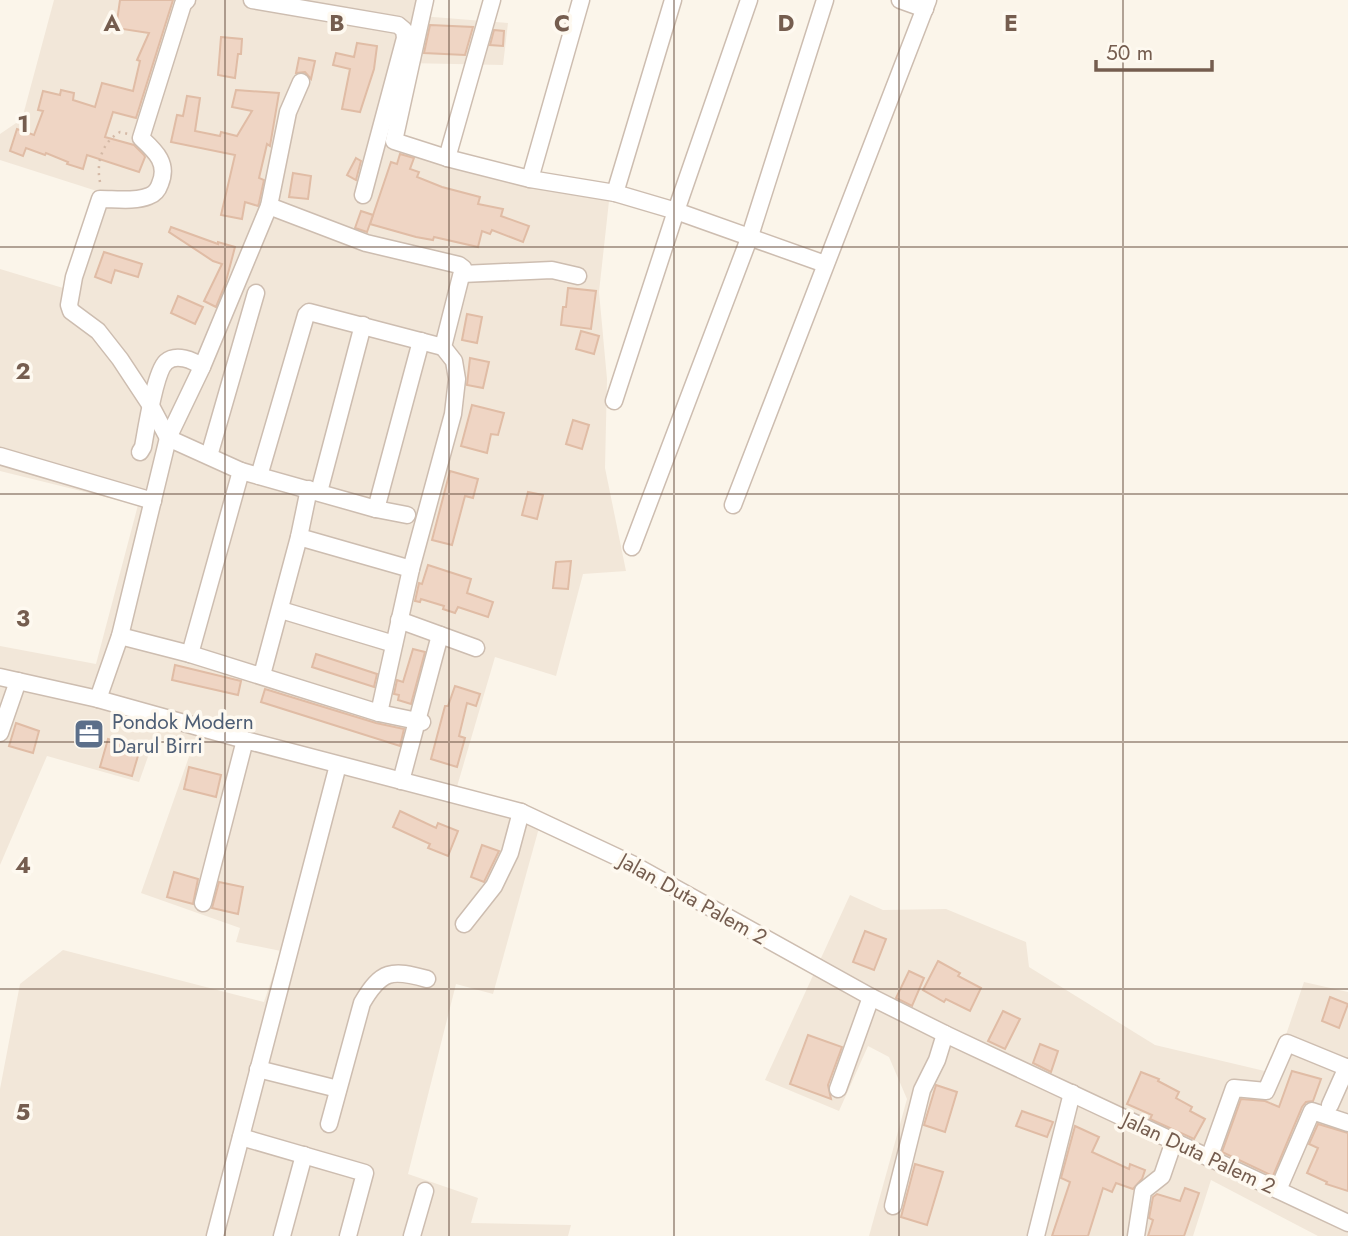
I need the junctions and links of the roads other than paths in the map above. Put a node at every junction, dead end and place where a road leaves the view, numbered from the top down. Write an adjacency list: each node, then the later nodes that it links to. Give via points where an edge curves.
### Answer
1 (187, 0): 28 (street, via 141,138 161,160 159,187 148,197 100,200 69,305 98,331)
2 (252, 0): 15 (street, via 398,25 404,30)
3 (425, 0): 12 (street, via 394,141)
4 (492, 0): 12 (street)
5 (581, 0): 13 (street)
6 (673, 0): 14 (street)
7 (749, 0): 17 (street)
8 (825, 0): 18 (street)
9 (900, 0): 10 (street)
10 (926, 4): 19 (street)
11 (300, 82): 16 (street, via 288,113)
12 (447, 158): 13 (street)
13 (530, 179): 14 (street)
14 (615, 193): 17 (street)
15 (363, 195)
16 (269, 206): 20 (street, via 366,243 459,265); 26 (street)
17 (676, 211): 18 (street); 27 (street)
18 (750, 236): 19 (street); 41 (street)
19 (825, 264): 37 (street)
20 (462, 274): 21 (street, via 552,270); 25 (street)
21 (578, 276)
22 (256, 293): 32 (street)
23 (363, 325): 24 (street); 34 (street, via 316,313 306,315); 35 (street)
24 (421, 341): 25 (street); 38 (street)
25 (443, 347): 42 (street, via 454,361 456,396)
26 (202, 367): 28 (street, via 187,358 167,362); 29 (street)
27 (614, 401)
28 (151, 406): 29 (street); 30 (street)
29 (168, 438): 32 (street); 36 (street)
30 (140, 452)
31 (0, 456): 36 (street)
32 (209, 456): 33 (street)
33 (241, 471): 34 (street); 49 (street)
34 (259, 476): 35 (street)
35 (314, 490): 38 (street); 40 (street)
36 (153, 501): 46 (street)
37 (733, 505)
38 (376, 509): 39 (street)
39 (407, 515)
40 (299, 537): 42 (street); 43 (street)
41 (632, 547)
42 (411, 569): 44 (street)
43 (281, 610): 47 (street); 50 (street)
44 (399, 620): 45 (street); 47 (street)
45 (440, 635): 48 (street); 55 (street)
46 (120, 636): 49 (street); 53 (street)
47 (394, 645): 54 (street)
48 (477, 648)
49 (190, 653): 50 (street)
50 (262, 676): 54 (street)
51 (0, 677): 52 (street, Jalan Duta Palem 2)
52 (18, 681): 53 (street, Jalan Duta Palem 2); 56 (street)
53 (98, 699): 57 (street, Jalan Duta Palem 2)
54 (379, 713): 55 (street)
55 (420, 722): 59 (street)
56 (0, 733)
57 (245, 740): 58 (street, Jalan Duta Palem 2); 61 (street)
58 (338, 765): 59 (street, Jalan Duta Palem 2); 67 (street)
59 (401, 781): 60 (street, Jalan Duta Palem 2)
60 (520, 812): 62 (street, via 510,853 494,886); 64 (street, Jalan Duta Palem 2, via 632,864)
61 (203, 903)
62 (464, 924)
63 (427, 979): 68 (street, via 390,973 371,988 362,1003)
64 (871, 997): 65 (street, Jalan Duta Palem 2); 69 (street)
65 (945, 1034): 70 (street, Jalan Duta Palem 2); 80 (street, via 922,1090)
66 (1347, 1068): 71 (street); 77 (street, via 1287,1043 1266,1091 1234,1088)
67 (258, 1069): 68 (street); 74 (street)
68 (338, 1089): 73 (street)
69 (838, 1089)
70 (1072, 1093): 75 (street, Jalan Duta Palem 2); 86 (street)
71 (1329, 1105)
72 (1348, 1123): 78 (street, via 1312,1111)
73 (329, 1124)
74 (241, 1137): 76 (street); 82 (street)
75 (1174, 1141): 77 (street, Jalan Duta Palem 2); 87 (street, via 1162,1176 1143,1191)
76 (304, 1155): 83 (street); 84 (street, via 365,1172)
77 (1209, 1157): 78 (street, Jalan Duta Palem 2)
78 (1278, 1190): 81 (street, Jalan Duta Palem 2)
79 (425, 1191): 85 (street)
80 (893, 1206)
81 (1348, 1223)
82 (215, 1236)
83 (282, 1236)
84 (348, 1236)
85 (412, 1236)
86 (1036, 1236)
87 (1136, 1236)

